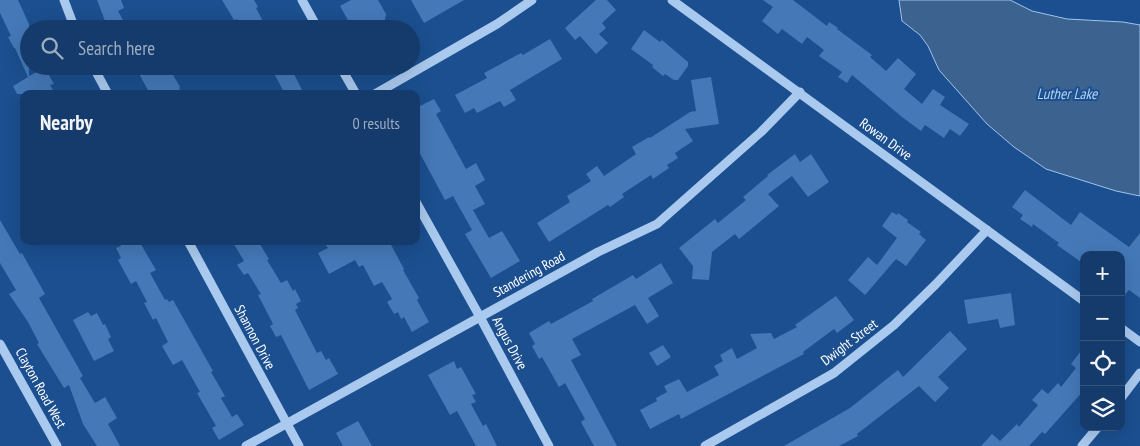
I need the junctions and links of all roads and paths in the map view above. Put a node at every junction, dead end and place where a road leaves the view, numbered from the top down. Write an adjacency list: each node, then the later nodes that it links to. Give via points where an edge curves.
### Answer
1 (64, 0): 5 (street)
2 (302, 0): 6 (street)
3 (532, 0): 7 (street)
4 (672, 0): 14 (street, Rowan Drive)
5 (72, 20)
6 (313, 20)
7 (420, 68)
8 (98, 75): 11 (street)
9 (345, 75): 12 (street)
10 (408, 75): 13 (street)
11 (106, 90)
12 (354, 90)
13 (382, 90)
14 (800, 92): 16 (street, Rowan Drive); 19 (street, Standering Road, via 761,132 657,224 598,252)
15 (420, 209): 19 (street, Angus Drive)
16 (987, 230): 18 (street, Rowan Drive); 31 (street, Dwight Street, via 894,325 834,372)
17 (190, 245): 25 (street, Shannon Drive)
18 (1080, 298)
19 (480, 317): 25 (street, Standering Road); 30 (street, Angus Drive)
20 (1125, 331): 21 (street)
21 (1140, 342)
22 (0, 344): 27 (street, Clayton Road West)
23 (1140, 373): 24 (street)
24 (1125, 393)
25 (286, 424): 28 (street, Standering Road); 29 (street, Shannon Drive)
26 (1095, 431): 32 (street)
27 (57, 446)
28 (246, 446)
29 (299, 446)
30 (549, 446)
31 (705, 446)
32 (1082, 446)

